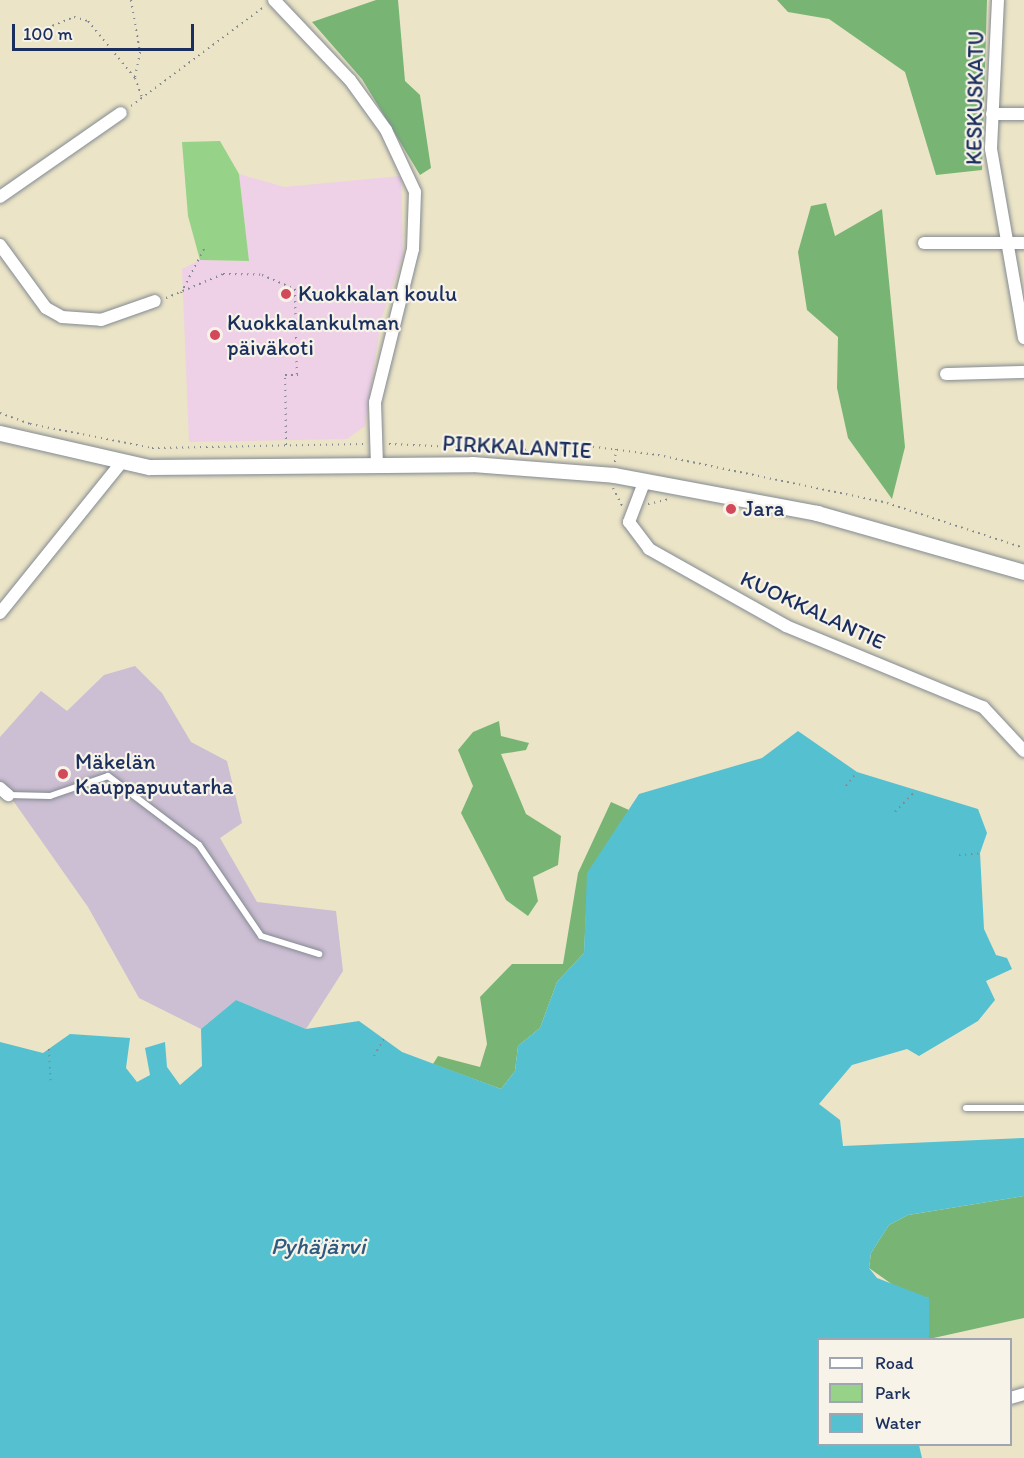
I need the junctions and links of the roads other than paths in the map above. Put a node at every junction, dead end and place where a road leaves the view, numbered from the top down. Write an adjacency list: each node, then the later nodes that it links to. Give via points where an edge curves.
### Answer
1 (274, 0): 17 (street, via 350,80 386,130 415,192 413,249 375,402)
2 (998, 0): 4 (street, KESKUSKATU)
3 (121, 113): 6 (street)
4 (992, 114): 5 (street); 8 (street, KESKUSKATU, via 993,168)
5 (1024, 114)
6 (0, 197)
7 (924, 243): 8 (street)
8 (1008, 243): 9 (street); 12 (street, KESKUSKATU)
9 (1024, 243)
10 (0, 245): 11 (street, via 46,308 62,317 101,320)
11 (154, 301)
12 (1024, 338)
13 (1024, 372): 14 (street)
14 (946, 374)
15 (0, 433): 16 (street, PIRKKALANTIE)
16 (121, 463): 17 (street, PIRKKALANTIE, via 230,470); 20 (street)
17 (377, 466): 18 (street, PIRKKALANTIE, via 543,468)
18 (645, 480): 19 (street, PIRKKALANTIE, via 817,513); 21 (street, KUOKKALANTIE, via 629,522 649,549 786,626 983,707)
19 (1024, 572)
20 (0, 613)
21 (1024, 751)
22 (4, 792): 23 (lane, via 50,796 108,776 199,845 261,936)
23 (319, 954)
24 (966, 1108): 25 (lane)
25 (1024, 1108)

